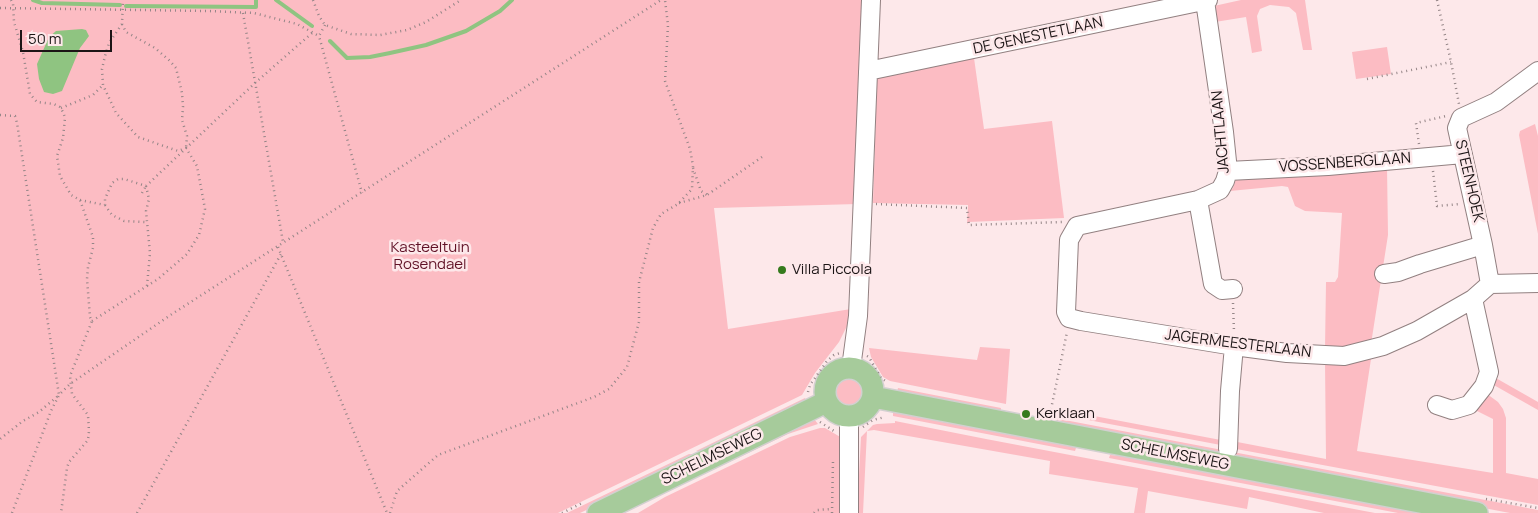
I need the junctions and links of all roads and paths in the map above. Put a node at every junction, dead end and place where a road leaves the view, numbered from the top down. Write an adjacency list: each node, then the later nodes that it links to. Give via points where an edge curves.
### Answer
1 (11, 0): 12 (path)
2 (123, 0): 13 (path)
3 (313, 0): 16 (path)
4 (461, 0): 16 (path, via 408,30 380,35 351,34)
5 (661, 0): 36 (path)
6 (665, 0): 32 (path, via 668,26 665,81)
7 (871, 0): 20 (street)
8 (1207, 0): 10 (street, DE GENESTETLAAN); 33 (street, JACHTLAAN)
9 (1438, 0): 19 (path)
10 (1168, 4): 20 (street, DE GENESTETLAAN, via 1024,40)
11 (0, 8): 12 (path)
12 (13, 8): 13 (path); 25 (path, via 30,94 37,102)
13 (123, 11): 14 (path); 15 (path)
14 (242, 13): 17 (path, via 297,24); 23 (path)
15 (122, 24): 24 (path, via 109,43 102,69); 28 (path, via 126,32 155,48 176,68 182,93)
16 (325, 25): 18 (path)
17 (312, 33): 18 (path); 23 (path)
18 (319, 36): 36 (path)
19 (1451, 62): 22 (path); 27 (path)
20 (868, 71): 42 (street)
21 (1538, 72): 27 (street, via 1496,102)
22 (1367, 80)
23 (256, 83): 28 (path); 46 (path)
24 (103, 85): 25 (path, via 93,95); 28 (path, via 116,113 138,137 178,151)
25 (61, 108): 38 (path, via 65,118 57,156 60,176 71,194)
26 (0, 115): 64 (path, via 15,116 17,123)
27 (1461, 115): 29 (street, STEENHOEK, via 1457,128); 31 (path, via 1416,123)
28 (186, 148): 34 (path); 53 (path, via 197,166 204,195 206,209 199,235 187,254)
29 (1463, 154): 31 (street, VOSSENBERGLAAN); 40 (street, STEENHOEK)
30 (762, 157): 37 (path)
31 (1426, 157): 33 (street, VOSSENBERGLAAN); 40 (path, via 1437,206)
32 (693, 166): 37 (path, via 701,192); 41 (path, via 692,189)
33 (1228, 171): 39 (street, JACHTLAAN, via 1220,190)
34 (146, 186): 35 (path); 43 (path, via 118,179 112,183); 44 (path, via 149,199)
35 (142, 193)
36 (362, 193): 46 (path)
37 (707, 195): 41 (path)
38 (80, 200): 43 (path); 57 (path, via 93,237 87,279)
39 (1198, 200): 45 (street, via 1077,226); 54 (street, via 1214,284 1222,290)
40 (1474, 203): 47 (street, STEENHOEK)
41 (678, 204): 77 (path, via 661,214 653,228 639,282 639,322 627,367 609,389 438,455 397,491)
42 (862, 204): 45 (path, via 967,208 969,225 1063,222); 60 (street, via 858,316)
43 (105, 205): 44 (path, via 112,215 124,221)
44 (147, 222): 53 (path, via 150,253)
45 (1073, 232): 56 (street, via 1069,240 1066,312)
46 (284, 242): 48 (path)
47 (1483, 245): 50 (street); 52 (street, STEENHOEK)
48 (278, 247): 49 (path); 61 (path)
49 (280, 254): 76 (path); 77 (path)
50 (1384, 274)
51 (1538, 283): 52 (street)
52 (1490, 284): 55 (street, JAGERMEESTERLAAN)
53 (147, 286): 57 (path)
54 (1233, 289): 58 (path)
55 (1473, 299): 58 (street, JAGERMEESTERLAAN, via 1392,343 1344,356); 67 (street, via 1489,372 1484,386 1468,405 1452,410)
56 (1070, 318): 58 (street, JAGERMEESTERLAAN); 68 (path)
57 (92, 321): 61 (path, via 70,376)
58 (1234, 346): 72 (street)
59 (834, 355): 63 (path, via 810,385)
60 (860, 362): 62 (path); 65 (main road, via 873,386); 66 (main road, via 830,375 824,389)
61 (70, 384): 64 (path); 75 (path, via 72,394 90,422 88,440 67,468)
62 (892, 385)
63 (808, 393)
64 (59, 395): 71 (path); 74 (path)
65 (873, 397): 70 (main road, via 867,408); 80 (main road, SCHELMSEWEG)
66 (826, 402): 70 (main road); 78 (main road, SCHELMSEWEG)
67 (1437, 405)
68 (1050, 416)
69 (886, 417): 70 (path, via 873,420 858,431)
70 (849, 424): 73 (street)
71 (0, 439)
72 (1228, 449)
73 (849, 511): 79 (path, via 817,510)
74 (12, 513)
75 (61, 513)
76 (138, 513)
77 (388, 513)
78 (598, 513)
79 (814, 513)
80 (1477, 513)

